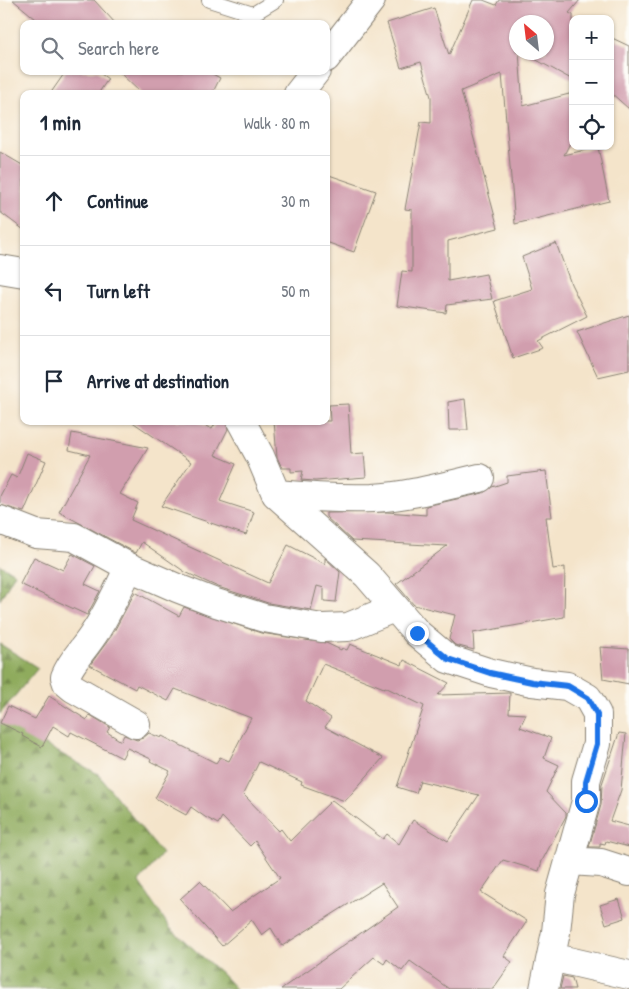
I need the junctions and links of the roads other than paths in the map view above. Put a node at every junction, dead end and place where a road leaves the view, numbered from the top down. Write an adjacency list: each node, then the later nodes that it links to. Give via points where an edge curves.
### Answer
1 (210, 0): 2 (lane, via 253,14)
2 (276, 0)
3 (371, 0): 4 (street)
4 (330, 53)
5 (313, 75): 6 (street)
6 (301, 90)
7 (0, 269): 8 (street)
8 (20, 272)
9 (243, 425): 11 (street)
10 (480, 478): 11 (street, via 414,493 373,498)
11 (276, 494): 14 (street, via 366,575)
12 (0, 520): 13 (street, via 36,534 74,537)
13 (129, 567): 14 (street, via 213,602 264,618 322,628 348,627); 15 (street, via 109,610 65,676 73,688)
14 (394, 608): 16 (street, via 448,659 490,673 568,686 588,698 597,714 597,744)
15 (136, 724)
16 (570, 861): 17 (street, via 601,863); 18 (street, via 560,894)
17 (629, 872)
18 (551, 957): 19 (street); 20 (street)
19 (629, 975)
20 (544, 989)

